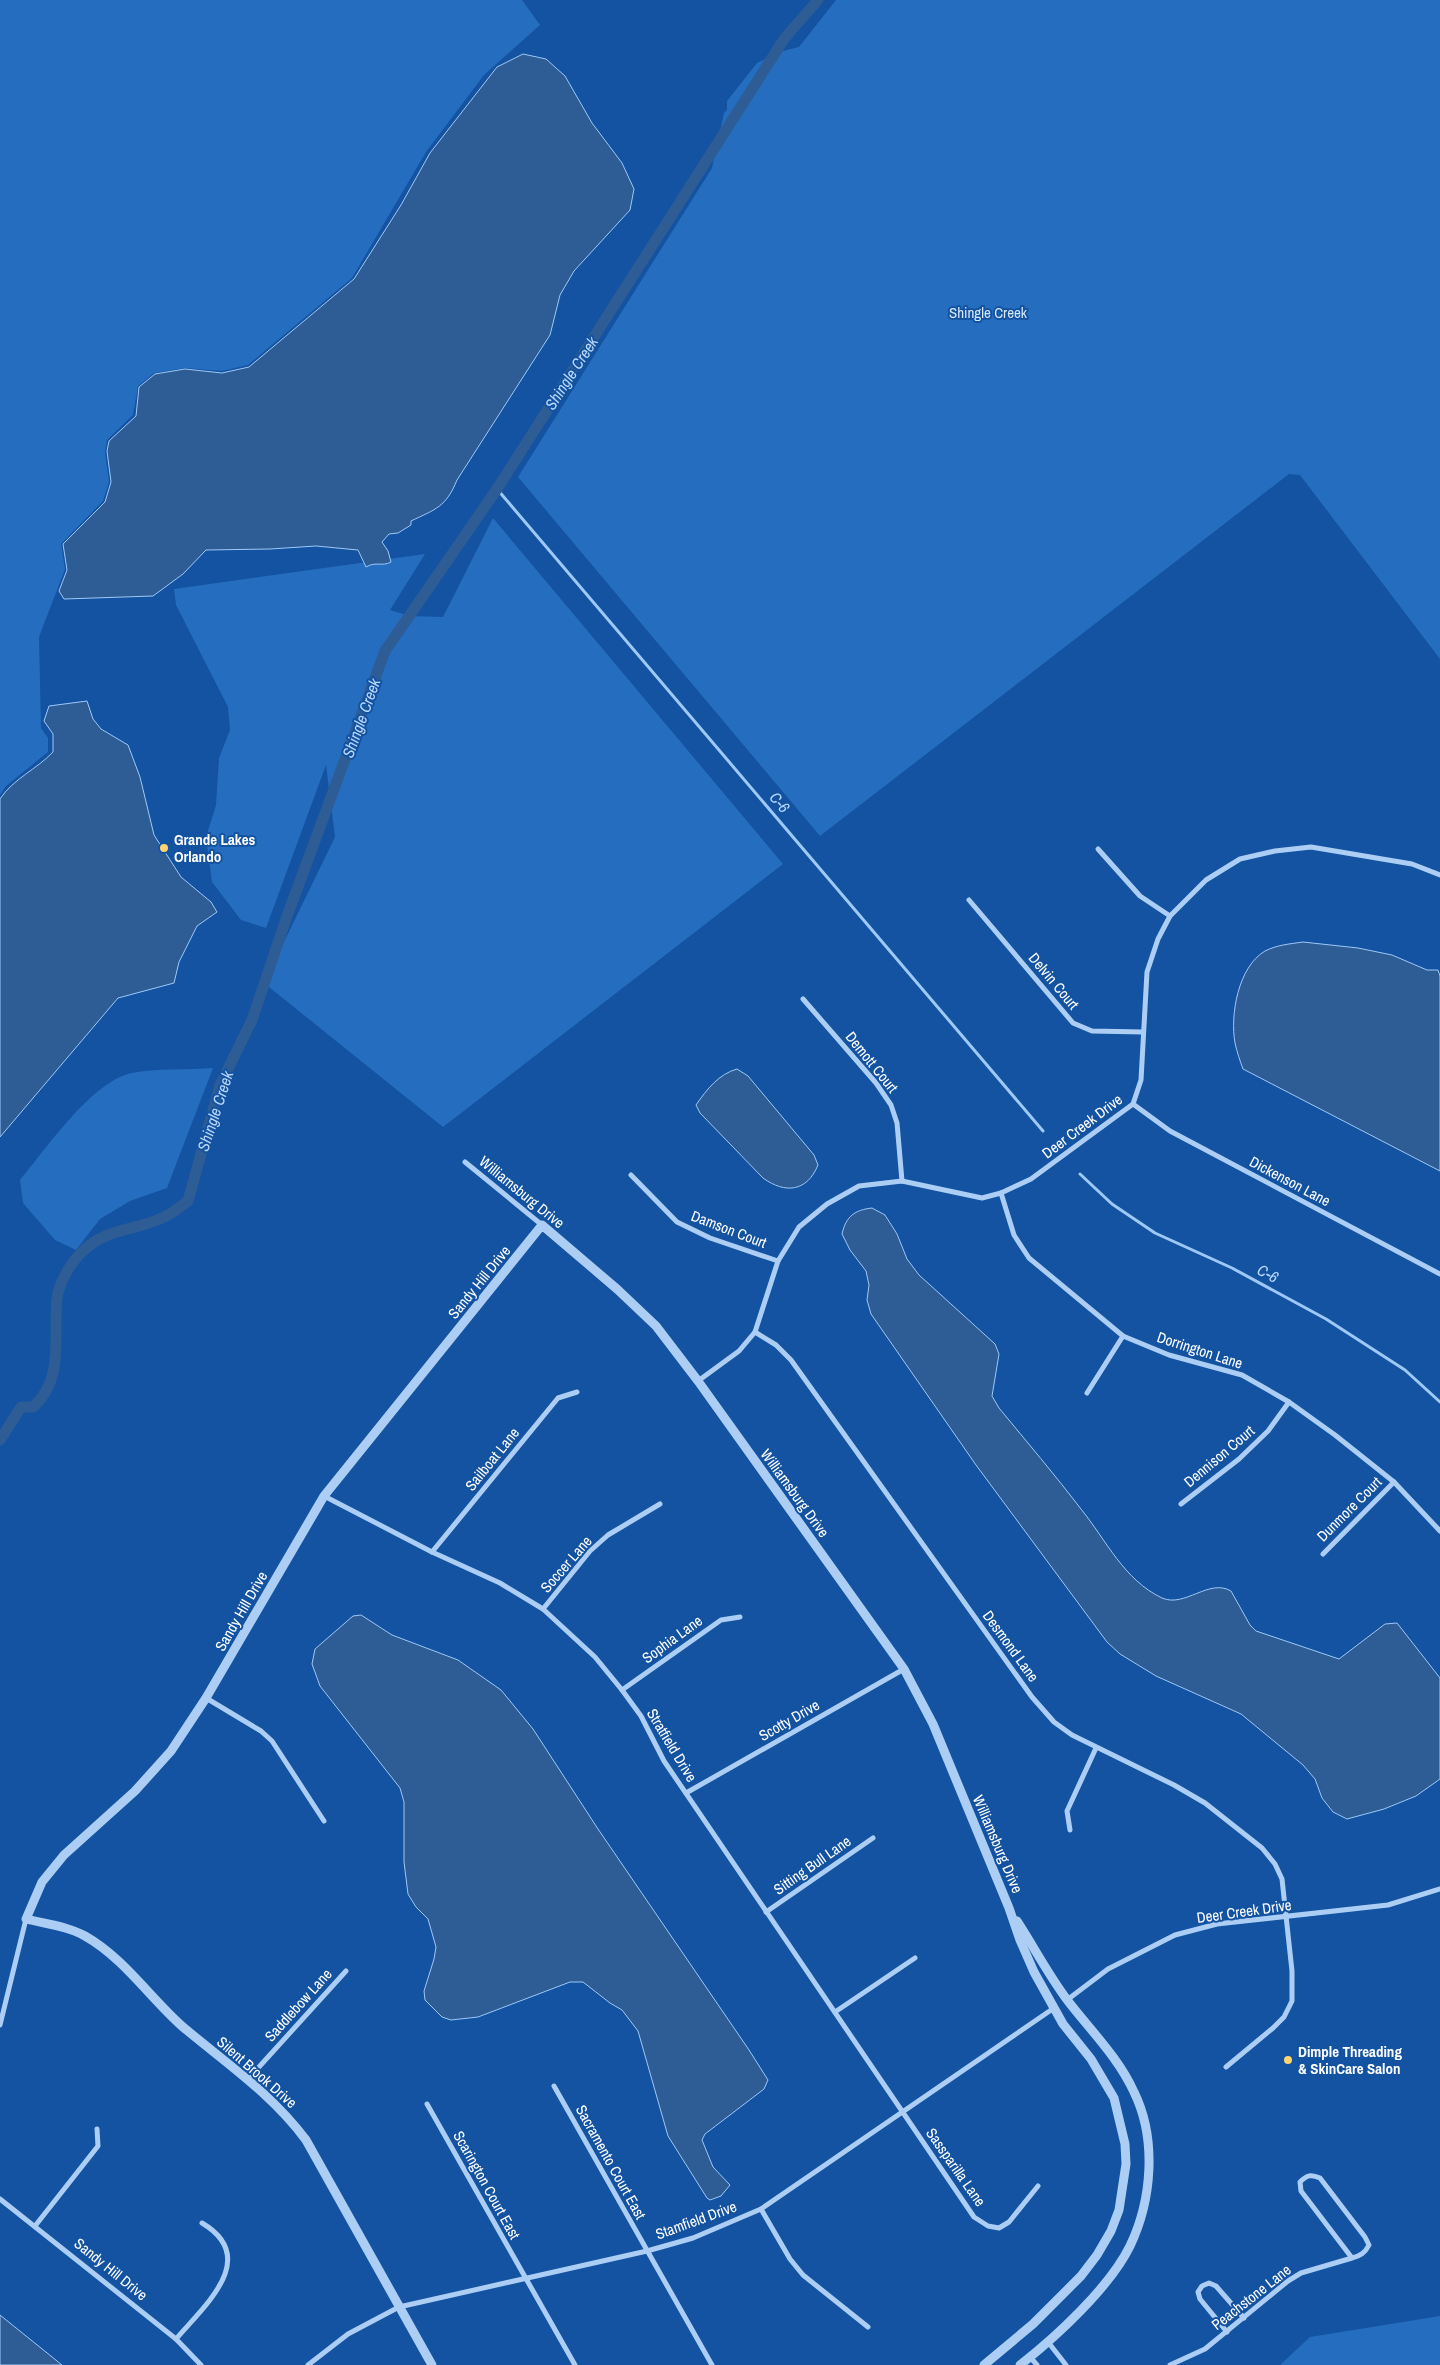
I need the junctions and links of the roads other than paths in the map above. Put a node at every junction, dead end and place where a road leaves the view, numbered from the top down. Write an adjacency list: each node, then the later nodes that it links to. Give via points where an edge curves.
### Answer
1 (1098, 849): 4 (street, via 1140,896)
2 (1440, 875): 4 (street, Deer Creek Drive, via 1412,864 1366,855 1311,847 1275,851 1240,859 1214,875)
3 (969, 900): 6 (street, Delvin Court, via 1073,1023 1092,1031)
4 (1170, 916): 6 (street, Deer Creek Drive, via 1147,972)
5 (803, 999): 10 (street, Demott Court, via 876,1083 891,1105 897,1123)
6 (1143, 1032): 7 (street, Deer Creek Drive, via 1141,1080)
7 (1133, 1104): 11 (street, Deer Creek Drive, via 1030,1180); 14 (street, Dickenson Lane, via 1170,1131)
8 (465, 1162): 12 (street, Williamsburg Drive)
9 (631, 1175): 13 (street, Damson Court, via 677,1222 710,1238)
10 (902, 1181): 11 (street, Deer Creek Drive, via 982,1198); 13 (street, Deer Creek Drive, via 859,1186 827,1204 799,1227)
11 (1001, 1193): 16 (street, Dorrington Lane, via 1014,1235 1029,1258)
12 (542, 1225): 17 (street, Williamsburg Drive, via 656,1326); 22 (street, Sandy Hill Drive)
13 (778, 1261): 15 (street, Deer Creek Drive)
14 (1440, 1274)
15 (755, 1332): 17 (street, Deer Creek Drive, via 739,1351); 33 (street, Desmond Lane, via 776,1345 791,1360 1032,1697 1054,1722)
16 (1123, 1336): 19 (street); 20 (street, Dorrington Lane, via 1169,1355 1242,1375)
17 (698, 1381): 30 (street, Williamsburg Drive)
18 (577, 1392): 26 (street, Sailboat Lane, via 558,1398)
19 (1087, 1392)
20 (1289, 1402): 21 (street, Dorrington Lane); 24 (street, Dennison Court, via 1268,1431 1239,1459)
21 (1394, 1482): 25 (street, Dorrington Lane); 27 (street, Dunmore Court)
22 (324, 1496): 26 (street, Stratfield Drive); 32 (street, Sandy Hill Drive)
23 (660, 1504): 28 (street, Soccer Lane, via 590,1551)
24 (1181, 1504)
25 (1440, 1530)
26 (432, 1552): 28 (street, Stratfield Drive, via 500,1583)
27 (1323, 1554)
28 (544, 1609): 31 (street, Stratfield Drive, via 595,1657)
29 (740, 1617): 31 (street, Sophia Lane, via 721,1620)
30 (904, 1668): 34 (street, Scotty Drive); 39 (street, Williamsburg Drive, via 933,1724)
31 (622, 1690): 34 (street, Stratfield Drive, via 642,1716 664,1761)
32 (206, 1698): 35 (street, via 272,1741); 42 (street, Sandy Hill Drive, via 153,1772 64,1855 42,1882)
33 (1096, 1748): 36 (street, via 1067,1811); 41 (street, Desmond Lane, via 1205,1803 1262,1848 1282,1879)
34 (686, 1793): 40 (street, Stratfield Drive)
35 (324, 1821)
36 (1070, 1830)
37 (873, 1838): 40 (street, Sitting Bull Lane)
38 (1440, 1889): 41 (street, Deer Creek Drive, via 1388,1905)
39 (1010, 1908): 45 (street, Williamsburg Drive); 46 (street, Williamsburg Drive, via 1034,1972)
40 (766, 1912): 47 (street, Stratfield Drive)
41 (1286, 1916): 45 (street, Deer Creek Drive, via 1217,1924 1175,1935 1108,1969); 49 (street, Desmond Lane, via 1292,2001 1279,2023)
42 (26, 1920): 48 (street, Sandy Hill Drive); 50 (street, Silent Brook Drive, via 73,1930 108,1952 182,2026)
43 (915, 1958): 47 (street)
44 (346, 1971): 50 (street, Saddlebow Lane)
45 (1067, 2000): 68 (street, Williamsburg Drive, via 1108,2048 1135,2093 1149,2145 1149,2170 1141,2215 1129,2247 1100,2288)
46 (1054, 2008): 53 (street, Stamfield Drive); 75 (street, Williamsburg Drive, via 1114,2098 1125,2144 1124,2187 1111,2231 1081,2276 1033,2324)
47 (835, 2012): 53 (street, Stratfield Drive)
48 (0, 2025)
49 (1226, 2066)
50 (248, 2078): 63 (street, Silent Brook Drive, via 290,2118 306,2140)
51 (554, 2086): 60 (street, Sacramento Court East)
52 (427, 2104): 62 (street, Scarington Court East)
53 (902, 2112): 55 (street, Sassparilla Lane, via 974,2217 988,2226 1000,2228 1009,2222); 57 (street, Stamfield Drive)
54 (97, 2129): 59 (street, via 98,2146)
55 (1038, 2186)
56 (0, 2198): 59 (street, Sandy Hill Drive)
57 (761, 2208): 60 (street, Stamfield Drive, via 693,2238); 65 (street, via 790,2259 803,2275)
58 (202, 2223): 67 (street, via 214,2230 225,2244 229,2258 226,2273 217,2292)
59 (35, 2226): 67 (street, Sandy Hill Drive)
60 (647, 2251): 62 (street, Stamfield Drive); 74 (street, Sacramento Court East)
61 (1352, 2258): 61 (street, Peachstone Lane, via 1366,2251 1369,2245 1365,2236 1320,2178 1305,2176 1300,2182 1301,2191); 64 (street, Peachstone Lane, via 1301,2273)
62 (524, 2278): 63 (street, Stamfield Drive); 73 (street, Scarington Court East)
63 (399, 2307): 71 (street, Stamfield Drive, via 348,2334); 72 (street, Silent Brook Drive)
64 (1244, 2318): 66 (street, Peachstone Lane); 66 (street, via 1216,2286 1209,2283 1202,2286 1198,2292 1200,2299)
65 (868, 2327)
66 (1227, 2332): 79 (street, Peachstone Lane, via 1206,2349)
67 (176, 2339): 70 (street, Sandy Hill Drive)
68 (1048, 2342): 69 (street, Williamsburg Drive); 78 (street)
69 (1030, 2358): 76 (street, Williamsburg Drive); 77 (street)
70 (201, 2365)
71 (308, 2365)
72 (432, 2365)
73 (575, 2365)
74 (712, 2365)
75 (984, 2365)
76 (1020, 2365)
77 (1037, 2365)
78 (1066, 2365)
79 (1170, 2365)

